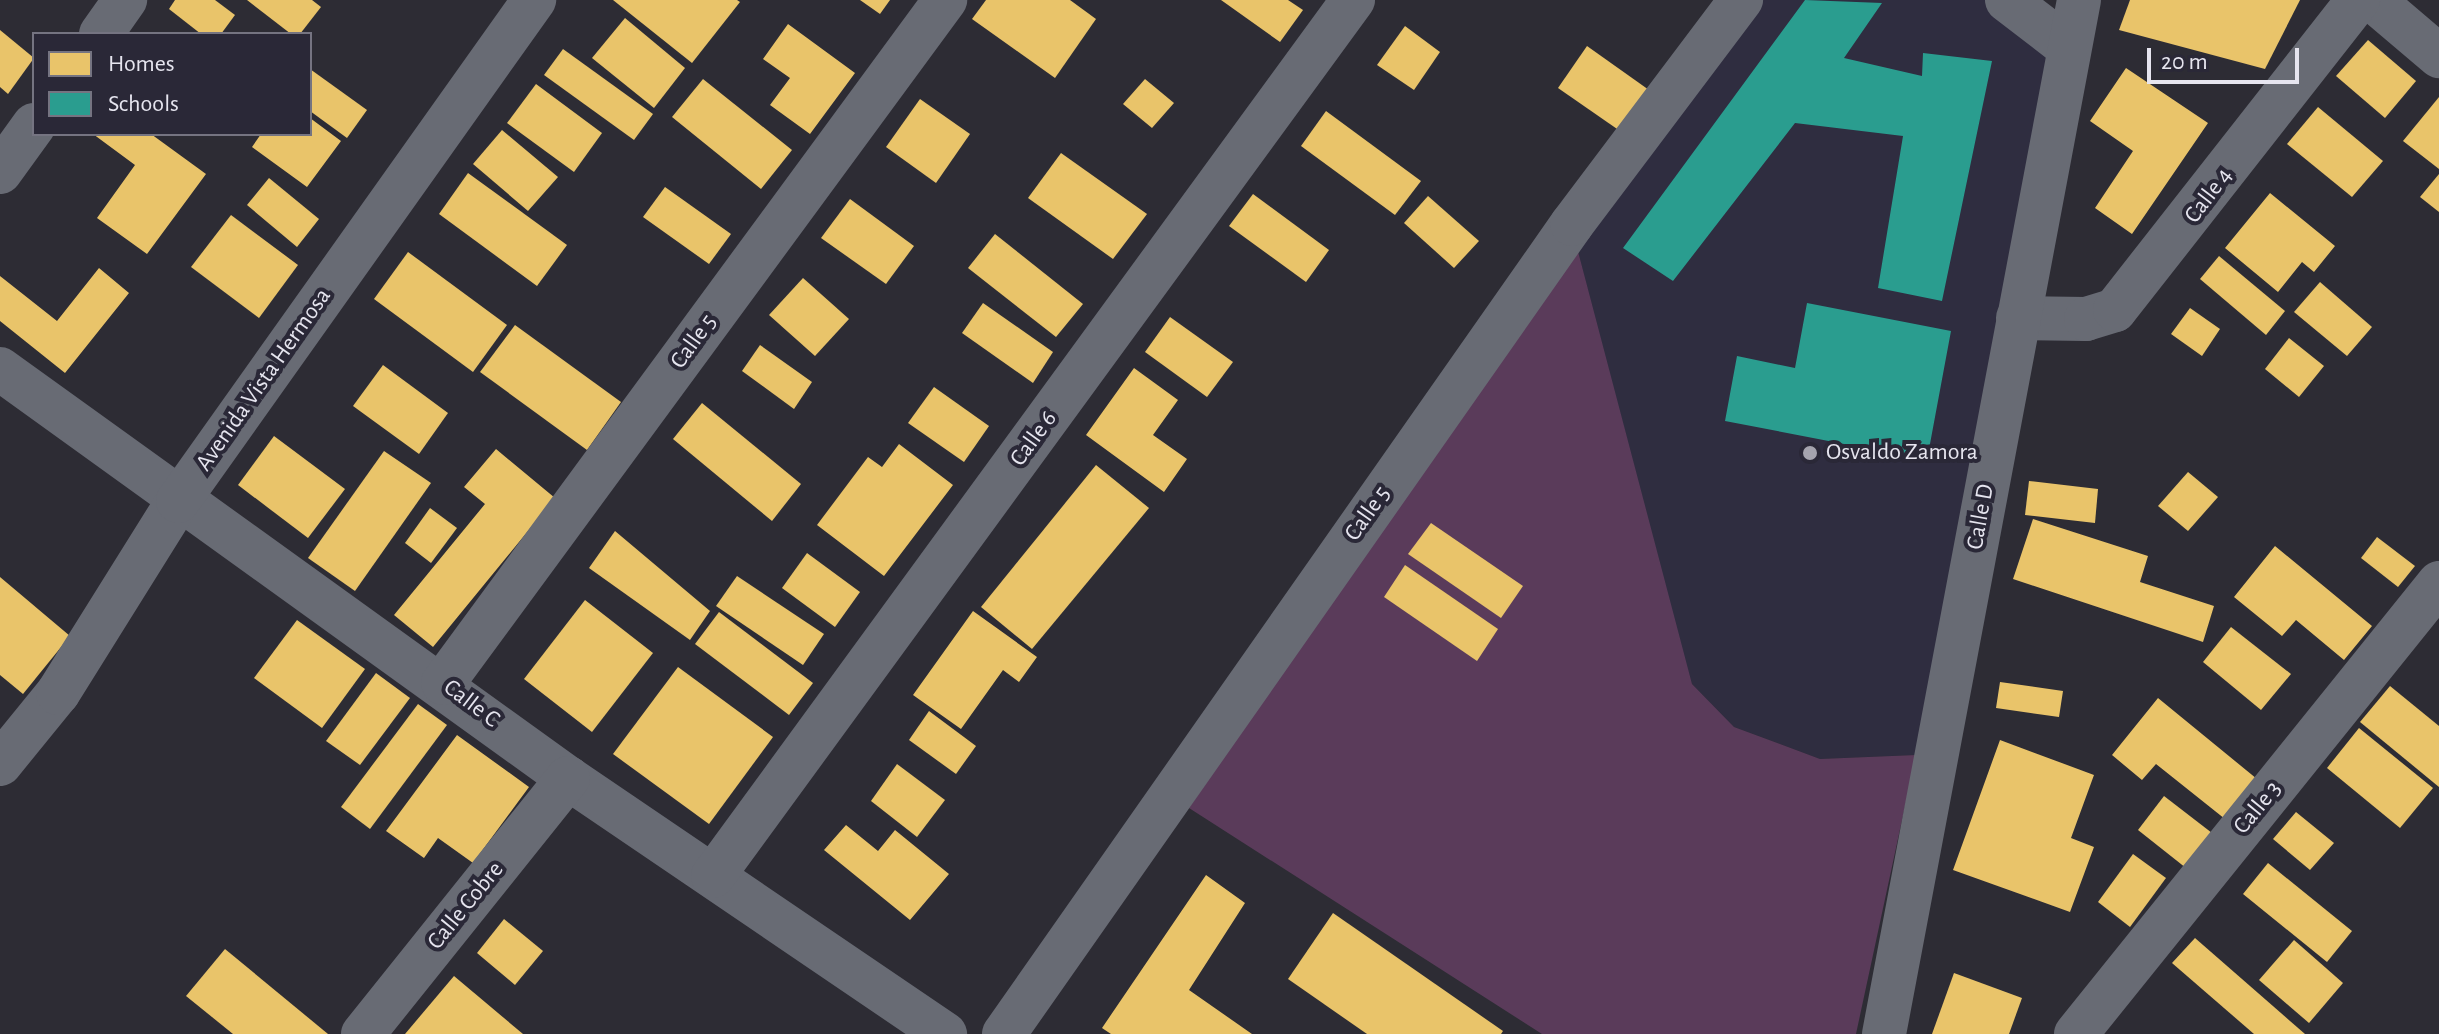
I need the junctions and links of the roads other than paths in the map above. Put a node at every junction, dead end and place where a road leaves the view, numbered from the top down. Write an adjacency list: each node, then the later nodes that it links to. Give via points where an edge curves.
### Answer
1 (125, 0): 10 (street)
2 (534, 0): 17 (street, Avenida Vista Hermosa)
3 (945, 0): 19 (street, Calle 5)
4 (1353, 0): 22 (street, Calle 6)
5 (1741, 0): 25 (street, Calle 5, via 1572,224)
6 (2007, 0): 11 (street)
7 (2079, 0): 11 (street, Calle D)
8 (2358, 0): 15 (street, Calle 4, via 2115,310 2086,319)
9 (2373, 0): 12 (street)
10 (102, 32)
11 (2068, 47): 15 (street, Calle D)
12 (2439, 56)
13 (32, 128): 14 (street)
14 (0, 172)
15 (2018, 318): 26 (street, Calle D)
16 (0, 369): 17 (street, Calle C)
17 (178, 501): 19 (street, Calle C); 20 (street, Avenida Vista Hermosa, via 58,693)
18 (2439, 583): 27 (street, Calle 3)
19 (443, 683): 21 (street, Calle C)
20 (0, 764)
21 (568, 778): 22 (street, Calle C); 24 (street, Calle Cobre)
22 (713, 876): 23 (street, Calle C)
23 (939, 1033)
24 (363, 1034)
25 (1004, 1034)
26 (1884, 1034)
27 (2076, 1034)

